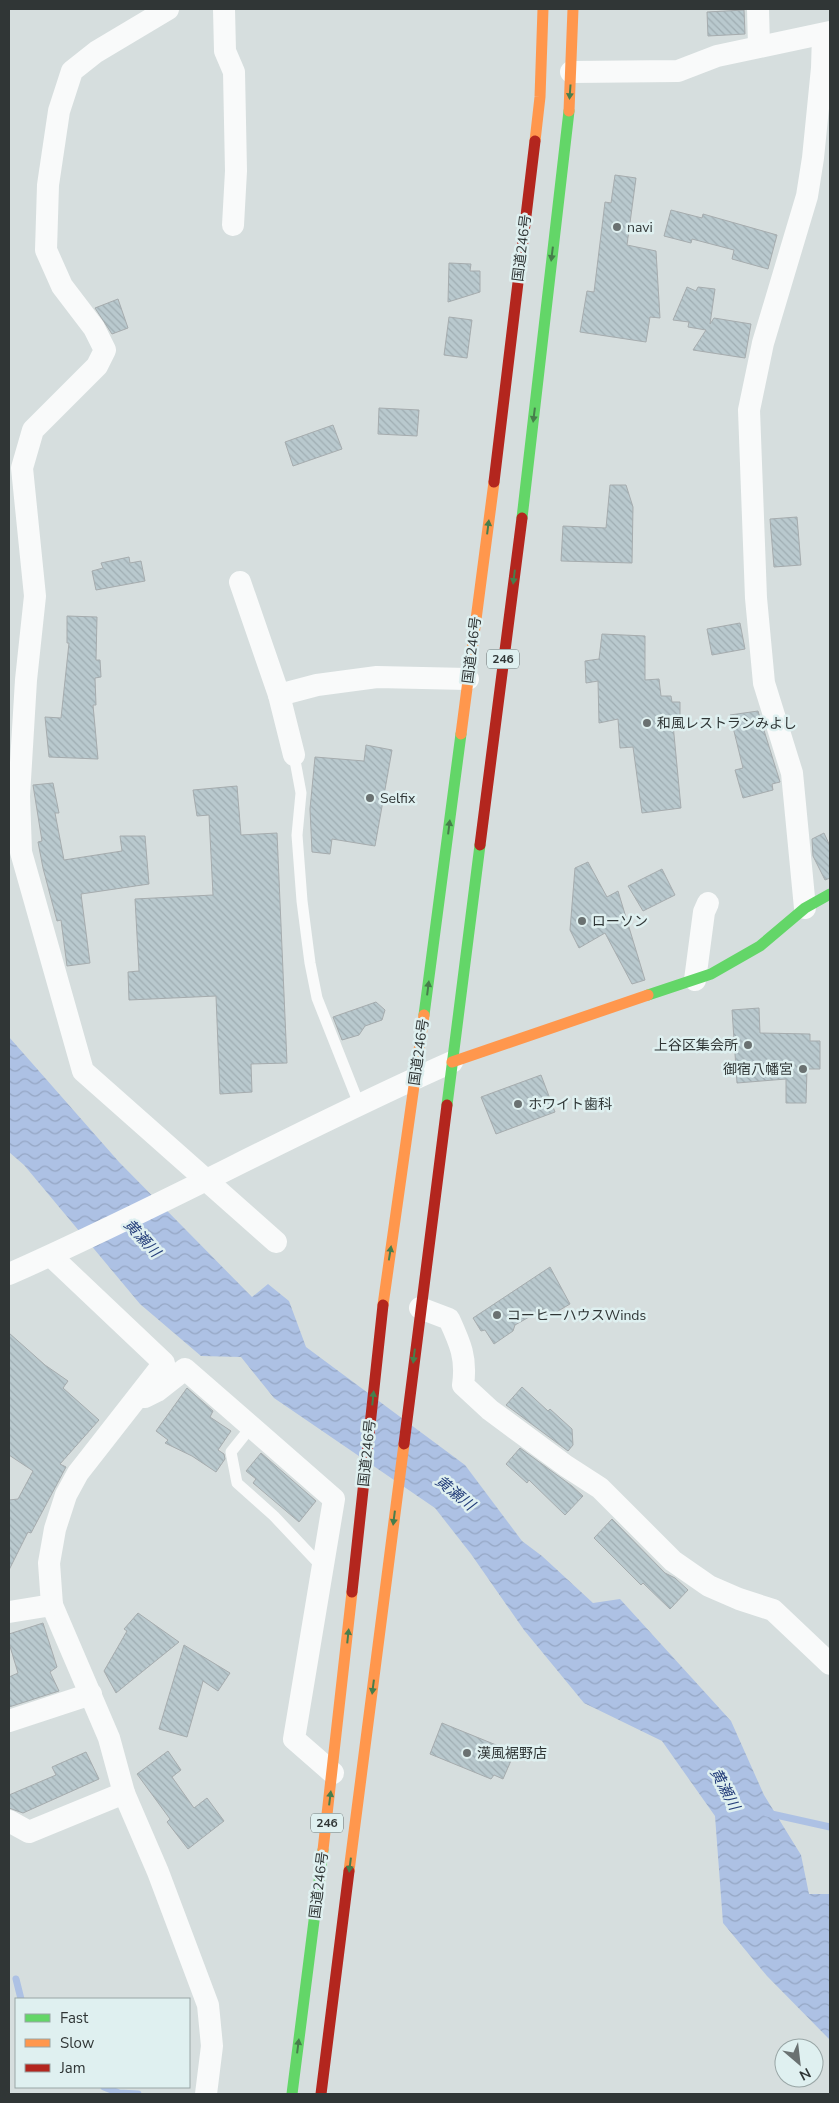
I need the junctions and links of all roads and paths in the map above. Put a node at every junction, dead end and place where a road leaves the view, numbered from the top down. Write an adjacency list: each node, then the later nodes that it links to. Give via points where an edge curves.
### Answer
1 (168, 9): 10 (street, via 96,52 72,71 59,111 48,185 46,250 62,286 94,328 105,350 97,366 33,430)
2 (224, 9): 9 (street, via 225,51 234,72 236,171)
3 (543, 9): 12 (main road, 国道246号 / 246, one-way to 3, via 540,97)
4 (573, 9): 8 (main road, 国道246号 / 246)
5 (758, 9): 7 (street)
6 (826, 33): 7 (street); 18 (street, via 807,196 763,343 749,410 756,598 764,683 792,773)
7 (759, 46): 8 (street, via 717,56 678,71)
8 (571, 72): 20 (main road, 国道246号 / 246, one-way to 20, via 529,459)
9 (233, 225)
10 (15, 462): 13 (street, via 35,596)
11 (240, 582): 14 (street)
12 (468, 679): 14 (street, via 378,677 317,685); 21 (main road, 国道246号 / 246, one-way to 12)
13 (18, 680): 23 (street, via 21,852 83,1071)
14 (279, 695): 15 (street)
15 (294, 755): 22 (lane, via 301,793 298,835 302,901 312,972 317,998)
16 (830, 894): 18 (main road)
17 (708, 903): 19 (street)
18 (805, 908): 19 (main road, via 760,946)
19 (695, 980): 20 (main road)
20 (452, 1062): 21 (street); 27 (main road, 国道246号 / 246)
21 (416, 1078): 22 (street); 36 (main road, 国道246号 / 246, one-way to 21, via 382,1301)
22 (359, 1104): 23 (street)
23 (207, 1180): 24 (street); 25 (street)
24 (276, 1242)
25 (51, 1256): 26 (street); 28 (street, via 164,1363)
26 (9, 1274)
27 (420, 1308): 33 (street, via 449,1320 466,1366 463,1385 490,1410 600,1488 673,1561 709,1586 773,1610); 41 (main road, 国道246号 / 246, one-way to 41)
28 (132, 1403): 29 (street, via 157,1391 185,1369); 31 (street, via 78,1473 66,1495 48,1563)
29 (251, 1427): 30 (street, via 334,1499); 30 (lane, via 231,1452 237,1483 274,1516)
30 (322, 1568): 36 (street, via 294,1739)
31 (52, 1605): 32 (street); 34 (street)
32 (9, 1612)
33 (830, 1664)
34 (91, 1694): 35 (street); 37 (street, via 109,1738)
35 (9, 1721)
36 (333, 1773): 40 (main road, 国道246号 / 246, one-way to 36)
37 (124, 1793): 38 (street, via 28,1832); 39 (street, via 158,1872 208,2005 212,2046)
38 (9, 1821)
39 (206, 2094)
40 (292, 2094)
41 (321, 2094)

